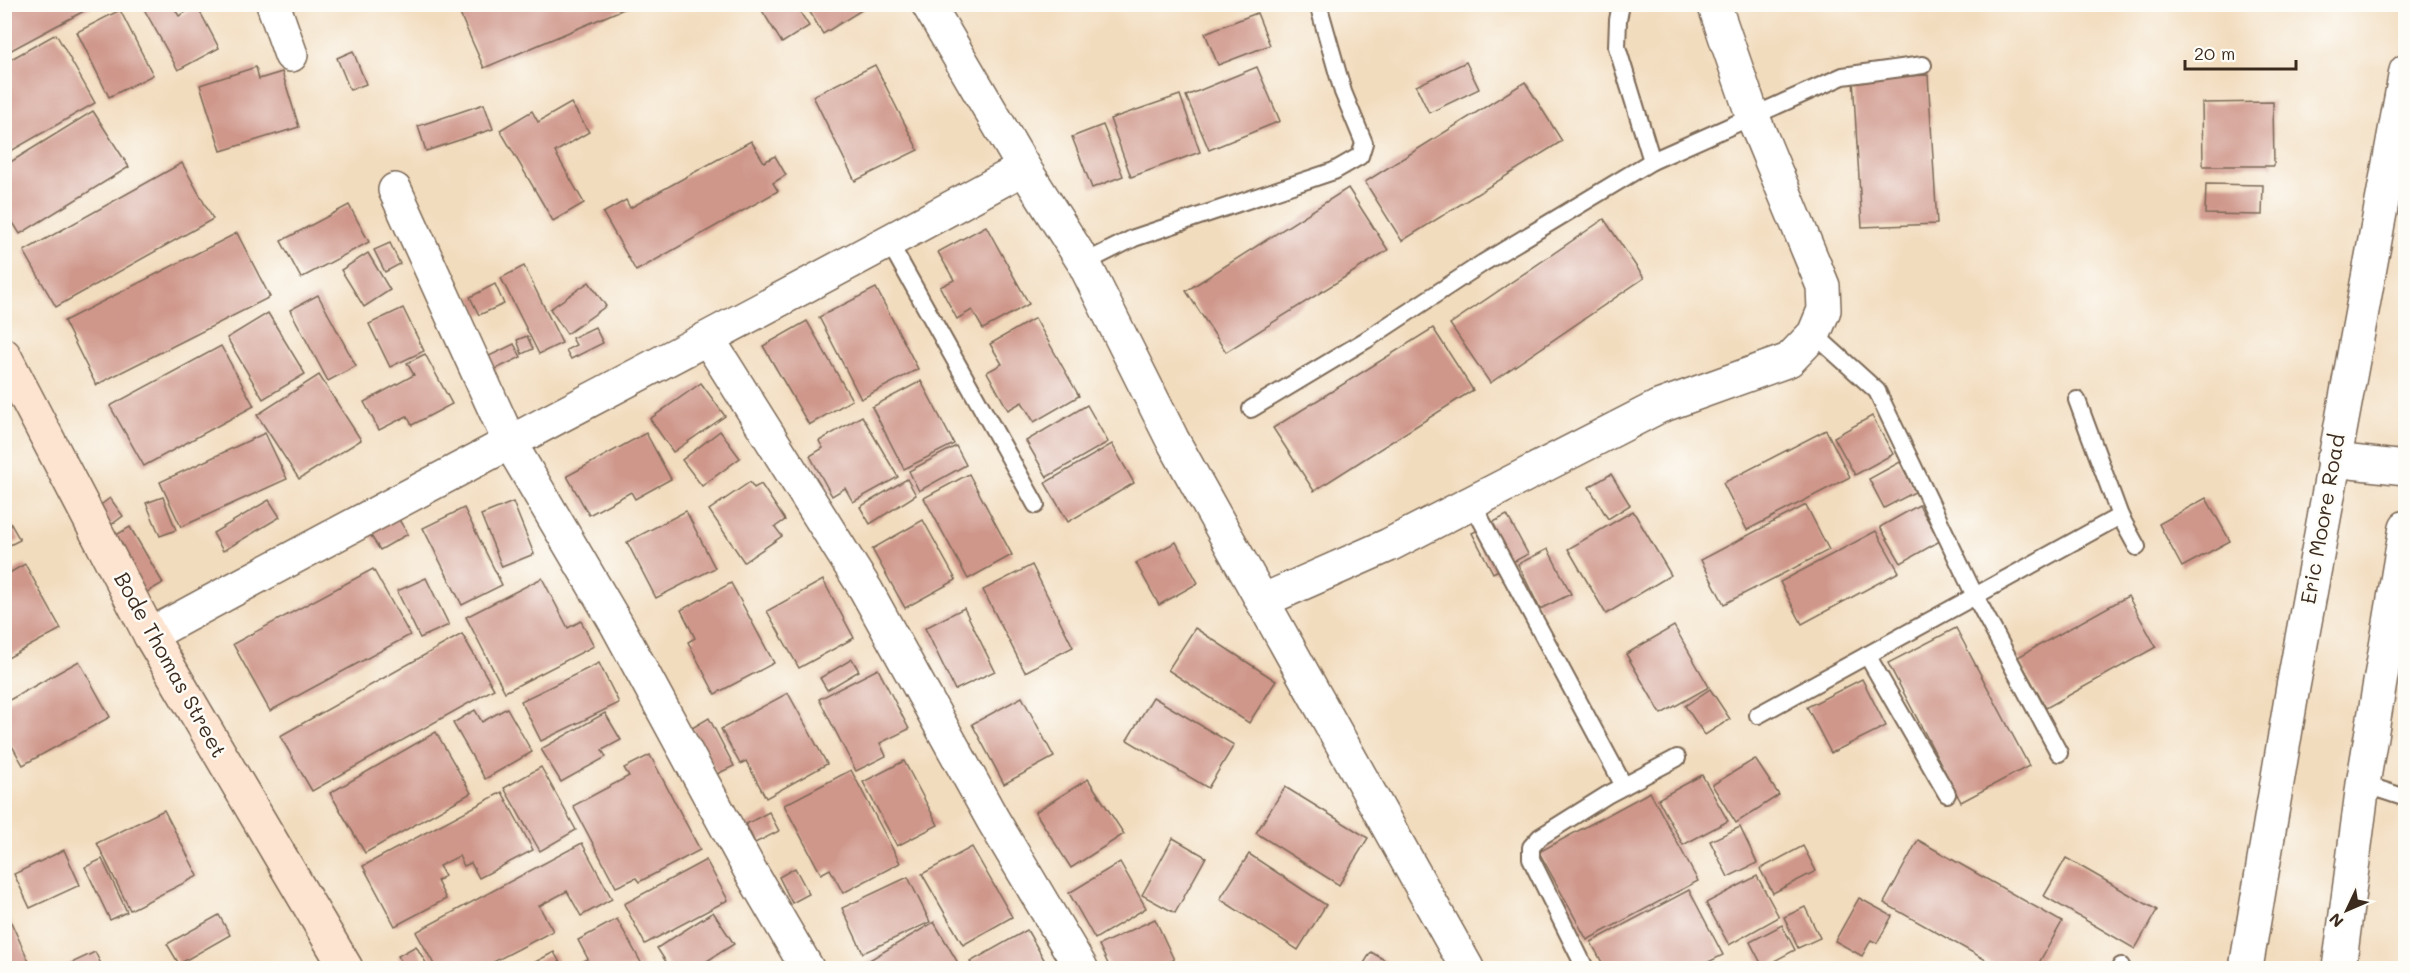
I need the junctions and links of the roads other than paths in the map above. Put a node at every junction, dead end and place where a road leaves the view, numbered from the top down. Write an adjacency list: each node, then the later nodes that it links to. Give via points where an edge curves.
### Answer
1 (273, 4): 6 (street)
2 (928, 4): 11 (street)
3 (1318, 4): 14 (lane, via 1343,92 1364,143 1360,156 1334,171 1134,238)
4 (1621, 4): 10 (lane, via 1617,46)
5 (1714, 4): 9 (street)
6 (291, 55)
7 (1923, 64): 9 (lane, via 1843,76)
8 (2406, 70): 21 (street, Eric Moore Road)
9 (1753, 117): 10 (lane); 15 (street, via 1823,286 1824,310)
10 (1652, 161): 19 (lane)
11 (1024, 168): 13 (street); 14 (street)
12 (395, 190): 20 (street)
13 (889, 242): 16 (street); 24 (lane)
14 (1084, 262): 29 (street, via 1172,439)
15 (1814, 334): 23 (street, via 1789,360 1658,407); 28 (lane, via 1877,391)
16 (708, 339): 20 (street); 41 (street, via 866,590 993,820)
17 (4, 355): 30 (main road, Bode Thomas Street)
18 (2077, 400): 25 (lane)
19 (1251, 409)
20 (510, 443): 30 (street, via 356,522); 40 (street, via 617,625)
21 (2333, 460): 22 (street); 44 (street, Eric Moore Road)
22 (2406, 468)
23 (1472, 503): 29 (street); 36 (lane)
24 (1036, 505)
25 (2120, 516): 27 (lane); 28 (lane)
26 (2406, 527): 35 (street)
27 (2137, 547)
28 (1975, 596): 31 (lane); 33 (lane)
29 (1262, 601): 42 (street)
30 (150, 636): 39 (main road, Bode Thomas Street)
31 (1867, 655): 32 (lane); 37 (lane)
32 (1758, 715)
33 (2059, 753)
34 (1677, 758): 36 (lane)
35 (2363, 784): 38 (lane); 45 (street)
36 (1624, 786): 43 (lane, via 1558,825 1531,847 1531,860)
37 (1947, 794)
38 (2406, 798)
39 (346, 969)
40 (807, 969)
41 (1081, 969)
42 (1467, 969)
43 (1585, 969)
44 (2246, 969)
45 (2339, 969)

